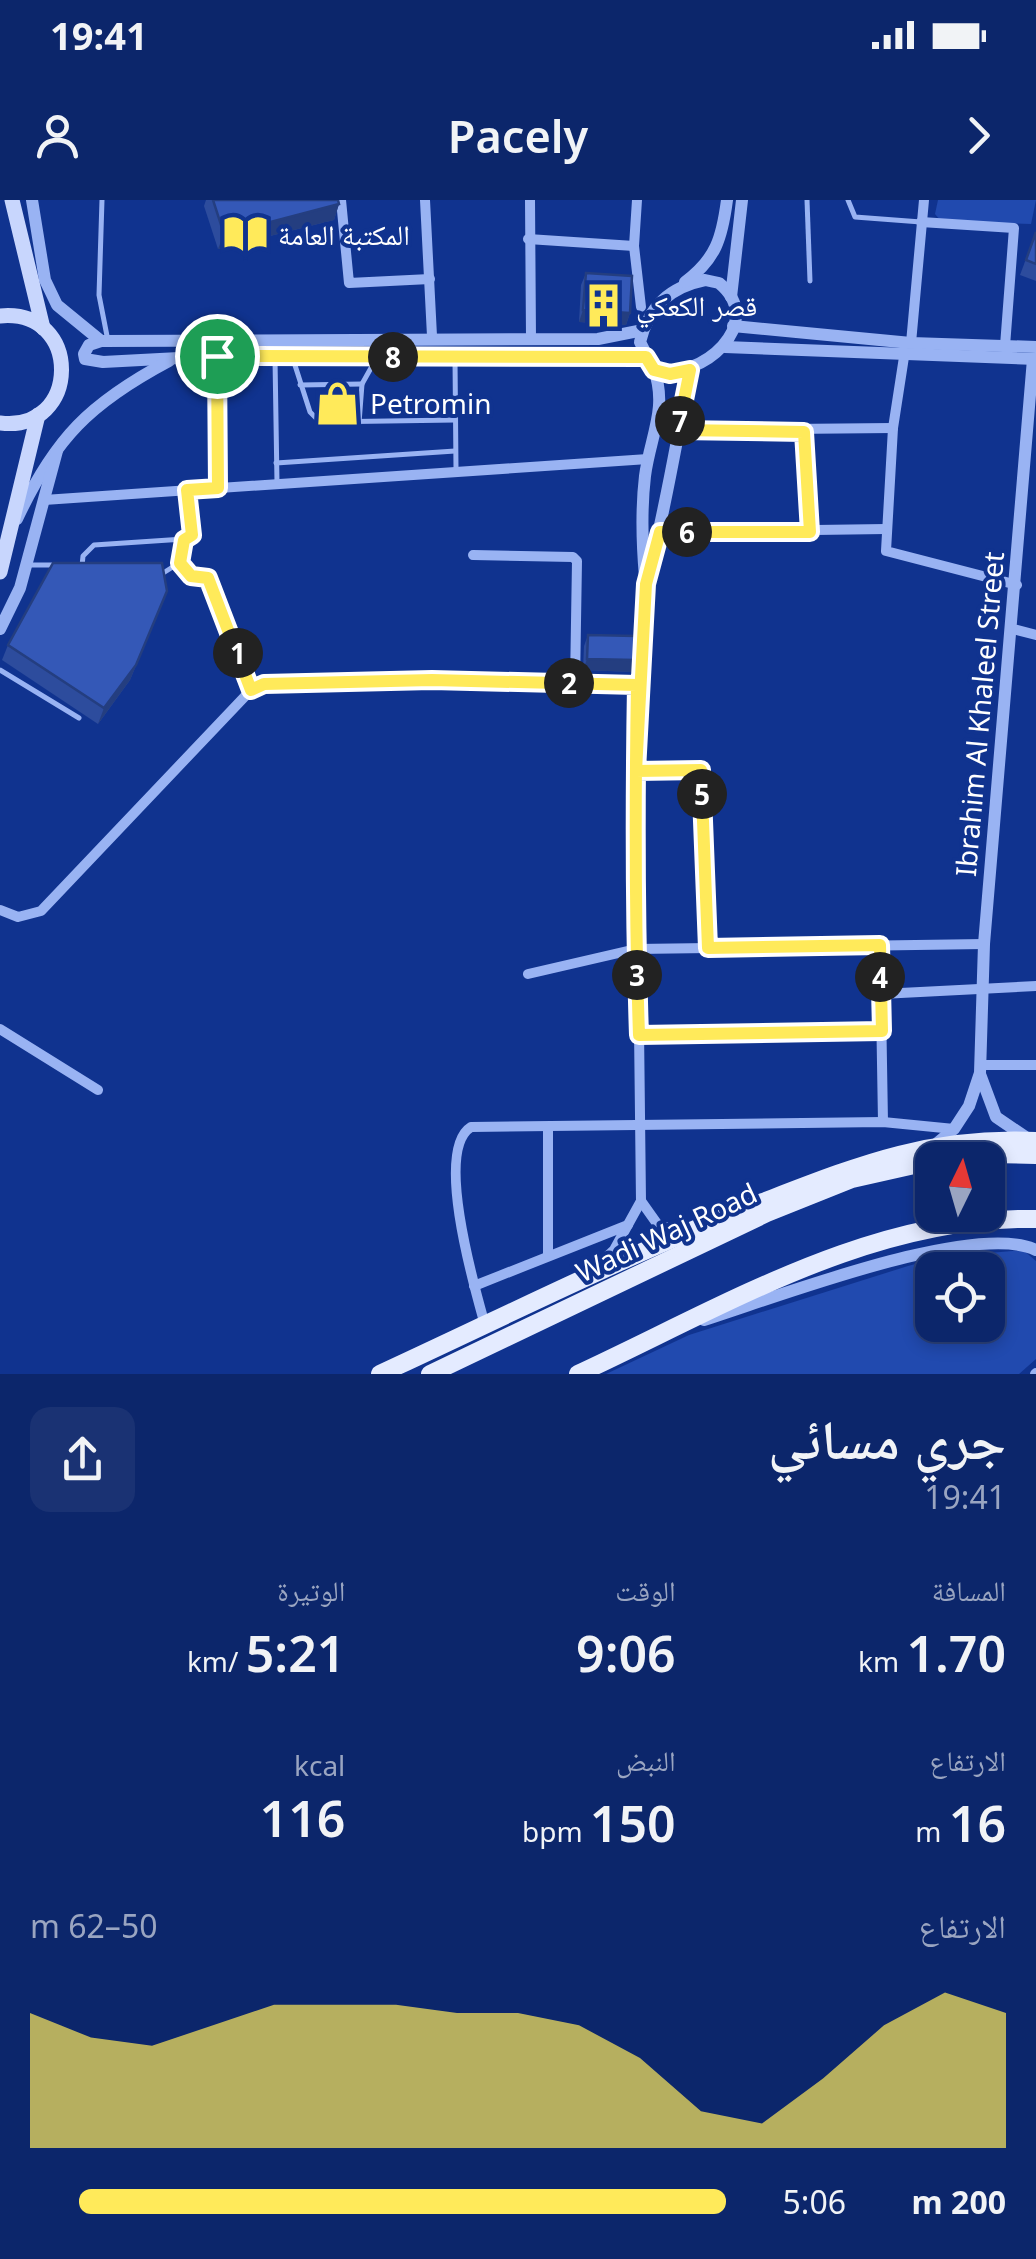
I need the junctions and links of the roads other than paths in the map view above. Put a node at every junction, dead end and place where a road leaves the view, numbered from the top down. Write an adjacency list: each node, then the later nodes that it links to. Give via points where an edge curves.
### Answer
1 (12, 200): 14 (main road)
2 (30, 200): 14 (street); 29 (street, via 45,280 57,305)
3 (102, 200): 29 (lane, via 98,295)
4 (341, 200): 17 (street, via 349,283)
5 (425, 200): 17 (street)
6 (530, 200): 15 (street)
7 (636, 200): 16 (street)
8 (727, 200): 19 (street, via 717,250)
9 (742, 200): 20 (street)
10 (807, 200): 18 (lane)
11 (848, 200): 13 (lane, via 855,217)
12 (924, 200): 13 (street)
13 (921, 222): 30 (street); 31 (street, via 1014,228)
14 (17, 232): 24 (main road)
15 (528, 239): 16 (street); 27 (street)
16 (634, 246): 21 (street)
17 (430, 279): 26 (street)
18 (810, 281)
19 (682, 285): 20 (street, via 720,283); 25 (street, via 665,296)
20 (731, 297): 23 (street)
21 (640, 307)
22 (0, 316): 24 (main road, via 19,316)
23 (733, 326): 30 (street); 32 (street)
24 (43, 328): 48 (main road, via 54,340 63,373 51,404)
25 (643, 330): 28 (street); 38 (street)
26 (432, 336): 27 (street); 29 (street)
27 (531, 338): 28 (street)
28 (583, 338): 42 (street)
29 (104, 341): 40 (street, via 85,349 85,359)
30 (911, 343): 31 (street)
31 (1005, 346): 33 (street)
32 (725, 347): 39 (street); 44 (street)
33 (1035, 355): 39 (street); 47 (street, Ibrahim Al Khaleel Street)
34 (217, 356): 35 (street); 40 (street); 61 (lane)
35 (275, 356): 36 (street); 58 (lane)
36 (293, 356): 37 (street); 46 (lane)
37 (377, 357): 41 (street); 45 (lane)
38 (646, 357): 42 (street); 43 (street)
39 (904, 357): 52 (street)
40 (173, 358): 55 (street, via 105,399)
41 (456, 358): 42 (street); 49 (lane)
42 (583, 358)
43 (654, 370): 44 (street); 57 (street, via 662,405)
44 (690, 370): 53 (street)
45 (362, 384): 46 (lane); 50 (lane)
46 (300, 385): 50 (lane, via 314,420)
47 (1033, 394): 77 (street, Ibrahim Al Khaleel Street)
48 (38, 415): 51 (main road); 67 (main road)
49 (455, 420): 50 (lane); 56 (lane)
50 (360, 422)
51 (0, 423)
52 (893, 428): 54 (street); 64 (street)
53 (678, 430): 54 (street); 65 (street)
54 (804, 432): 66 (street)
55 (60, 445): 63 (street); 67 (street, via 43,464)
56 (455, 451): 58 (lane); 59 (lane)
57 (648, 458): 59 (street); 76 (street, via 641,535)
58 (276, 463): 60 (lane)
59 (456, 472): 60 (street)
60 (277, 484): 61 (street)
61 (218, 488): 62 (street)
62 (187, 490): 63 (street); 68 (lane, via 192,535)
63 (44, 500): 71 (street)
64 (886, 529): 66 (street); 77 (street, via 886,551)
65 (660, 532): 66 (street); 76 (street)
66 (810, 532)
67 (10, 534): 73 (main road)
68 (184, 540): 70 (lane); 72 (lane, via 94,545)
69 (473, 555): 82 (street, via 578,561)
70 (180, 563): 75 (lane, via 159,576); 84 (lane, via 191,576 208,578)
71 (27, 565): 72 (lane); 78 (street)
72 (82, 566): 74 (lane)
73 (0, 572)
74 (90, 575)
75 (143, 576)
76 (646, 584): 83 (street)
77 (1016, 585): 79 (street, Ibrahim Al Khaleel Street)
78 (0, 628)
79 (1012, 629): 80 (street); 88 (street, Ibrahim Al Khaleel Street)
80 (1036, 635)
81 (0, 670): 85 (lane)
82 (575, 683): 83 (street); 84 (street, via 394,681 264,684)
83 (637, 685): 86 (street)
84 (251, 690): 87 (street, via 41,912 18,918)
85 (80, 718)
86 (636, 771): 90 (street); 91 (street, via 701,770)
87 (0, 910)
88 (984, 944): 89 (street); 94 (street, Ibrahim Al Khaleel Street)
89 (880, 945): 91 (street); 95 (street)
90 (636, 948): 91 (street); 92 (street); 98 (street)
91 (708, 948)
92 (528, 974)
93 (1036, 986): 94 (street)
94 (982, 989): 95 (street); 100 (street, Ibrahim Al Khaleel Street)
95 (881, 994): 97 (street)
96 (0, 1029): 101 (street)
97 (882, 1031): 98 (street); 102 (street)
98 (639, 1035): 103 (street)
99 (1036, 1065): 100 (street)
100 (980, 1069): 105 (street); 107 (street, via 996,1117)
101 (98, 1090)
102 (884, 1122): 103 (street); 105 (street)
103 (636, 1125): 104 (street); 111 (street)
104 (548, 1127): 116 (street); 118 (street, via 470,1127 461,1137 456,1190)
105 (954, 1129): 106 (street)
106 (946, 1142)
107 (1034, 1146): 108 (main road)
108 (1005, 1149)
109 (915, 1158): 114 (main road, via 840,1170)
110 (915, 1161): 122 (main road, Wadi Waj Road, via 768,1213)
111 (640, 1201): 113 (street); 114 (street, via 658,1225)
112 (1036, 1220): 120 (main road, via 962,1224 854,1248)
113 (628, 1225): 116 (street); 117 (street)
114 (685, 1232): 117 (main road)
115 (1036, 1250): 120 (street, via 993,1244 904,1258)
116 (548, 1256): 118 (street)
117 (589, 1275): 119 (main road)
118 (474, 1286): 119 (street)
119 (485, 1326): 121 (main road)
120 (673, 1330): 123 (main road)
121 (380, 1374)
122 (430, 1374)
123 (578, 1374)

